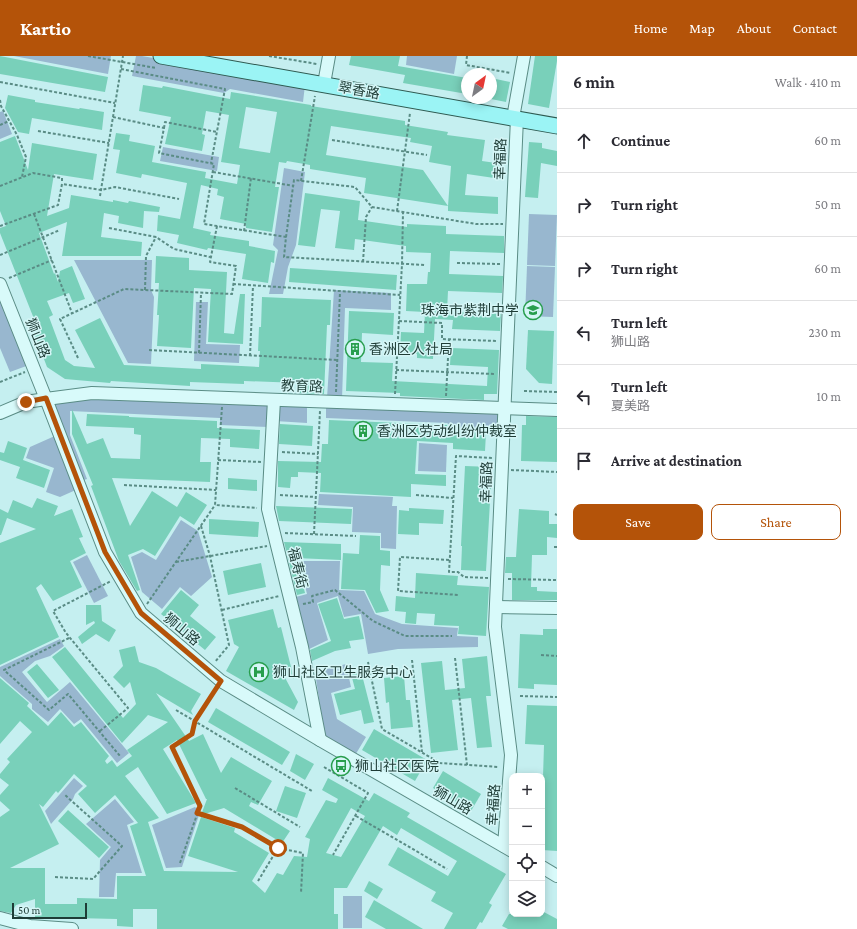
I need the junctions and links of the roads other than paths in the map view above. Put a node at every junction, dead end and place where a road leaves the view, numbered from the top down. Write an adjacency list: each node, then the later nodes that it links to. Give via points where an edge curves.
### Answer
1 (161, 56): 3 (main road, 翠香路)
2 (524, 56): 6 (street, 幸福路)
3 (212, 60): 5 (main road, 翠香路)
4 (328, 61): 5 (street)
5 (320, 84): 6 (main road, 翠香路)
6 (515, 118): 7 (main road, 翠香路); 11 (street, 幸福路)
7 (557, 126)
8 (3, 282): 9 (street, 狮山路)
9 (46, 398): 10 (street, 教育路, via 92,393); 13 (street, 教育路, via 26,402); 16 (street, 狮山路, via 105,552 141,613 221,681)
10 (274, 400): 11 (street, 教育路); 16 (street, 福寿街, via 268,509 302,647)
11 (504, 408): 12 (street, 教育路); 14 (street, 幸福路)
12 (557, 410)
13 (0, 413)
14 (496, 607): 15 (street); 17 (street, 幸福路, via 495,627 511,754)
15 (557, 608)
16 (320, 740): 17 (street, 狮山路)
17 (508, 849)
18 (545, 869): 19 (street)
19 (557, 876)
20 (0, 918): 21 (street, via 30,926)
21 (72, 929)

